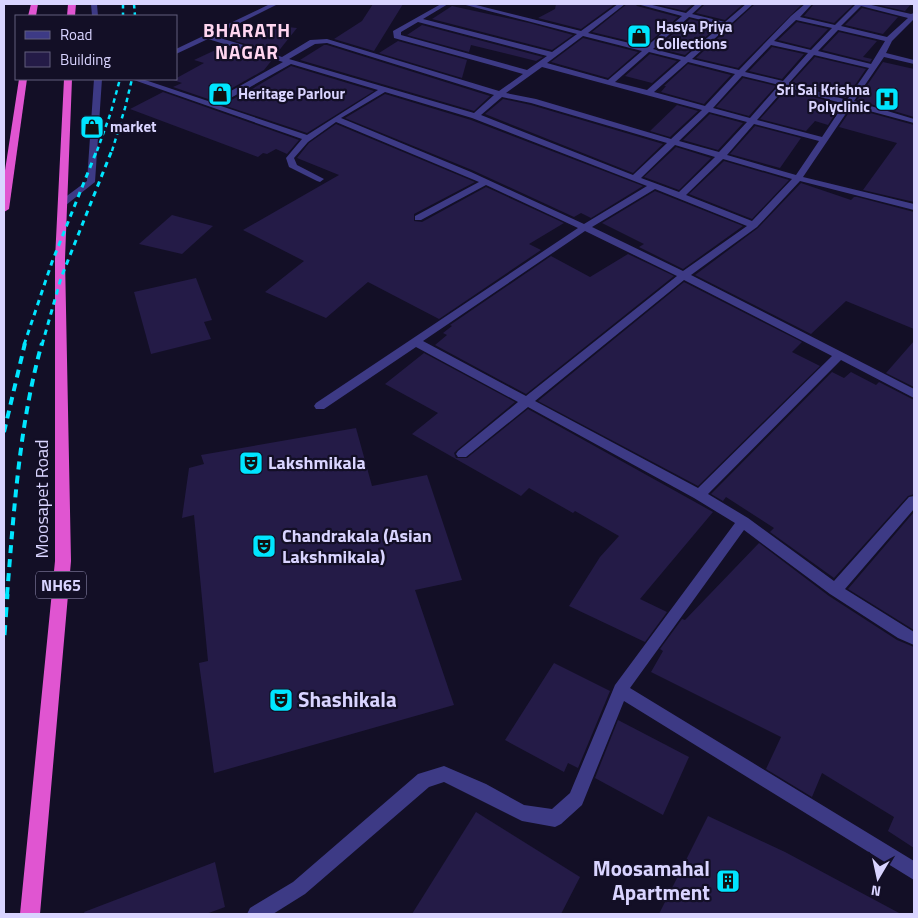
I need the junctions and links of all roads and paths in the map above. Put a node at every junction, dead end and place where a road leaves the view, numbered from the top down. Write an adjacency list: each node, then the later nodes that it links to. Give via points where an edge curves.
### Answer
1 (275, 4): 17 (street)
2 (445, 4): 13 (street)
3 (465, 4): 16 (street)
4 (622, 4): 16 (street)
5 (640, 4): 10 (street)
6 (700, 4): 10 (street)
7 (750, 4): 14 (street)
8 (809, 4): 12 (street)
9 (860, 4): 11 (street); 15 (street)
10 (688, 15): 14 (street); 20 (street)
11 (914, 16): 18 (street)
12 (793, 17): 15 (street); 19 (street)
13 (418, 20): 24 (street); 30 (street, via 397,31 396,36)
14 (726, 24): 26 (street)
15 (835, 28): 18 (street); 22 (street)
16 (582, 34): 20 (street); 24 (street)
17 (208, 37): 21 (street); 25 (street)
18 (889, 40): 23 (street)
19 (769, 42): 22 (street); 31 (street)
20 (646, 50): 26 (street); 36 (street)
21 (178, 51)
22 (812, 53): 29 (street); 37 (street)
23 (882, 54): 27 (street); 29 (street)
24 (554, 56): 28 (street)
25 (288, 60): 38 (street); 40 (street, via 313,42 327,41); 42 (street)
26 (686, 60): 31 (street); 39 (street)
27 (914, 62)
28 (542, 64): 30 (street); 36 (street)
29 (873, 67): 41 (street)
30 (529, 73): 40 (street)
31 (740, 73): 37 (street); 43 (street)
32 (23, 80): 59 (highway)
33 (68, 80): 58 (highway, NH65)
34 (98, 80): 58 (street, via 91,182)
35 (138, 80): 42 (street)
36 (610, 82): 39 (street)
37 (784, 84): 41 (street); 47 (street)
38 (384, 89): 44 (street); 45 (street)
39 (648, 93): 43 (street)
40 (500, 94): 44 (street); 50 (street)
41 (850, 103): 46 (street); 49 (street)
42 (212, 105): 48 (street)
43 (707, 109): 47 (street); 50 (street)
44 (475, 116): 54 (street)
45 (336, 119): 48 (street); 55 (street)
46 (914, 121)
47 (752, 122): 49 (street); 51 (street)
48 (308, 138): 53 (street, via 292,152 290,158 293,167)
49 (823, 140): 52 (street)
50 (674, 141): 51 (street); 54 (street)
51 (721, 156): 52 (street); 57 (street)
52 (798, 178): 60 (street); 63 (street)
53 (320, 179)
54 (634, 179): 56 (street)
55 (486, 182): 62 (street); 64 (street)
56 (654, 186): 57 (street); 64 (street)
57 (680, 196): 63 (street)
58 (63, 203): 79 (highway, Moosapet Road / NH65, via 60,259 63,561)
59 (4, 205): 61 (highway)
60 (914, 208)
61 (4, 209)
62 (418, 218)
63 (754, 225): 65 (street)
64 (584, 228): 65 (street); 66 (street)
65 (683, 276): 67 (street); 69 (street)
66 (416, 342): 69 (street); 70 (street)
67 (840, 355): 68 (street); 72 (street)
68 (914, 394)
69 (526, 401): 71 (street); 72 (street)
70 (320, 406)
71 (462, 454)
72 (699, 495): 74 (street)
73 (914, 501): 75 (street)
74 (743, 522): 75 (street); 77 (street)
75 (835, 590): 76 (street)
76 (914, 639)
77 (620, 690): 78 (street); 80 (street, via 576,799 555,818 522,813 444,774 424,780 299,888)
78 (914, 871)
79 (30, 914)
80 (256, 914)

